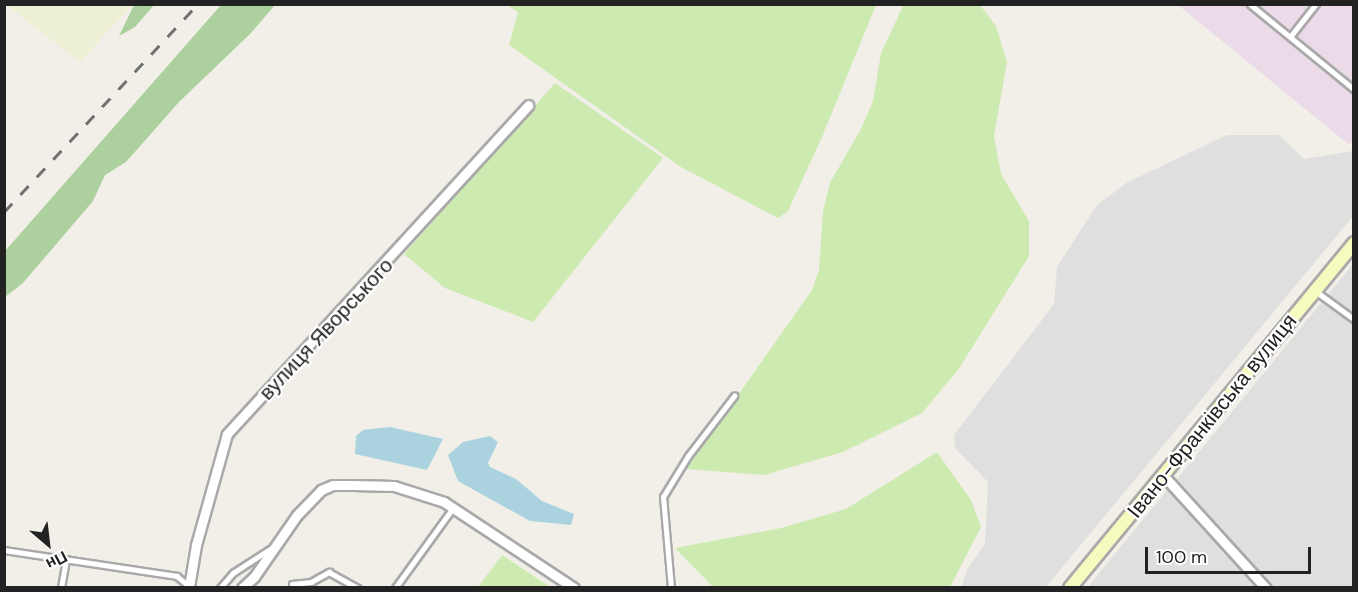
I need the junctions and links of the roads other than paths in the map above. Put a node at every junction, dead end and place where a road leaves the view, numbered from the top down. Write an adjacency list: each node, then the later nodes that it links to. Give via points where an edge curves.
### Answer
1 (1250, 4): 3 (lane)
2 (1317, 4): 3 (lane)
3 (1290, 37): 4 (lane)
4 (1353, 89)
5 (528, 105): 16 (street, вулиця Яворського, via 227,434 196,545)
6 (1353, 243): 7 (main road, Івано-Франківська вулиця)
7 (1315, 290): 8 (lane); 10 (main road, Івано-Франківська вулиця)
8 (1353, 319)
9 (734, 396): 23 (lane, via 688,456 663,497)
10 (1163, 475): 24 (main road, Івано-Франківська вулиця); 25 (street)
11 (453, 508): 12 (street, via 394,486 333,485 321,490 297,515); 21 (lane); 22 (street)
12 (277, 544): 18 (lane, via 233,573); 19 (street)
13 (4, 550): 14 (lane)
14 (66, 559): 16 (lane, via 177,576); 17 (lane)
15 (292, 584): 20 (lane, via 311,582 329,572)
16 (191, 587)
17 (61, 588)
18 (220, 588)
19 (242, 588)
20 (358, 588)
21 (395, 588)
22 (574, 588)
23 (671, 588)
24 (1070, 588)
25 (1266, 588)

